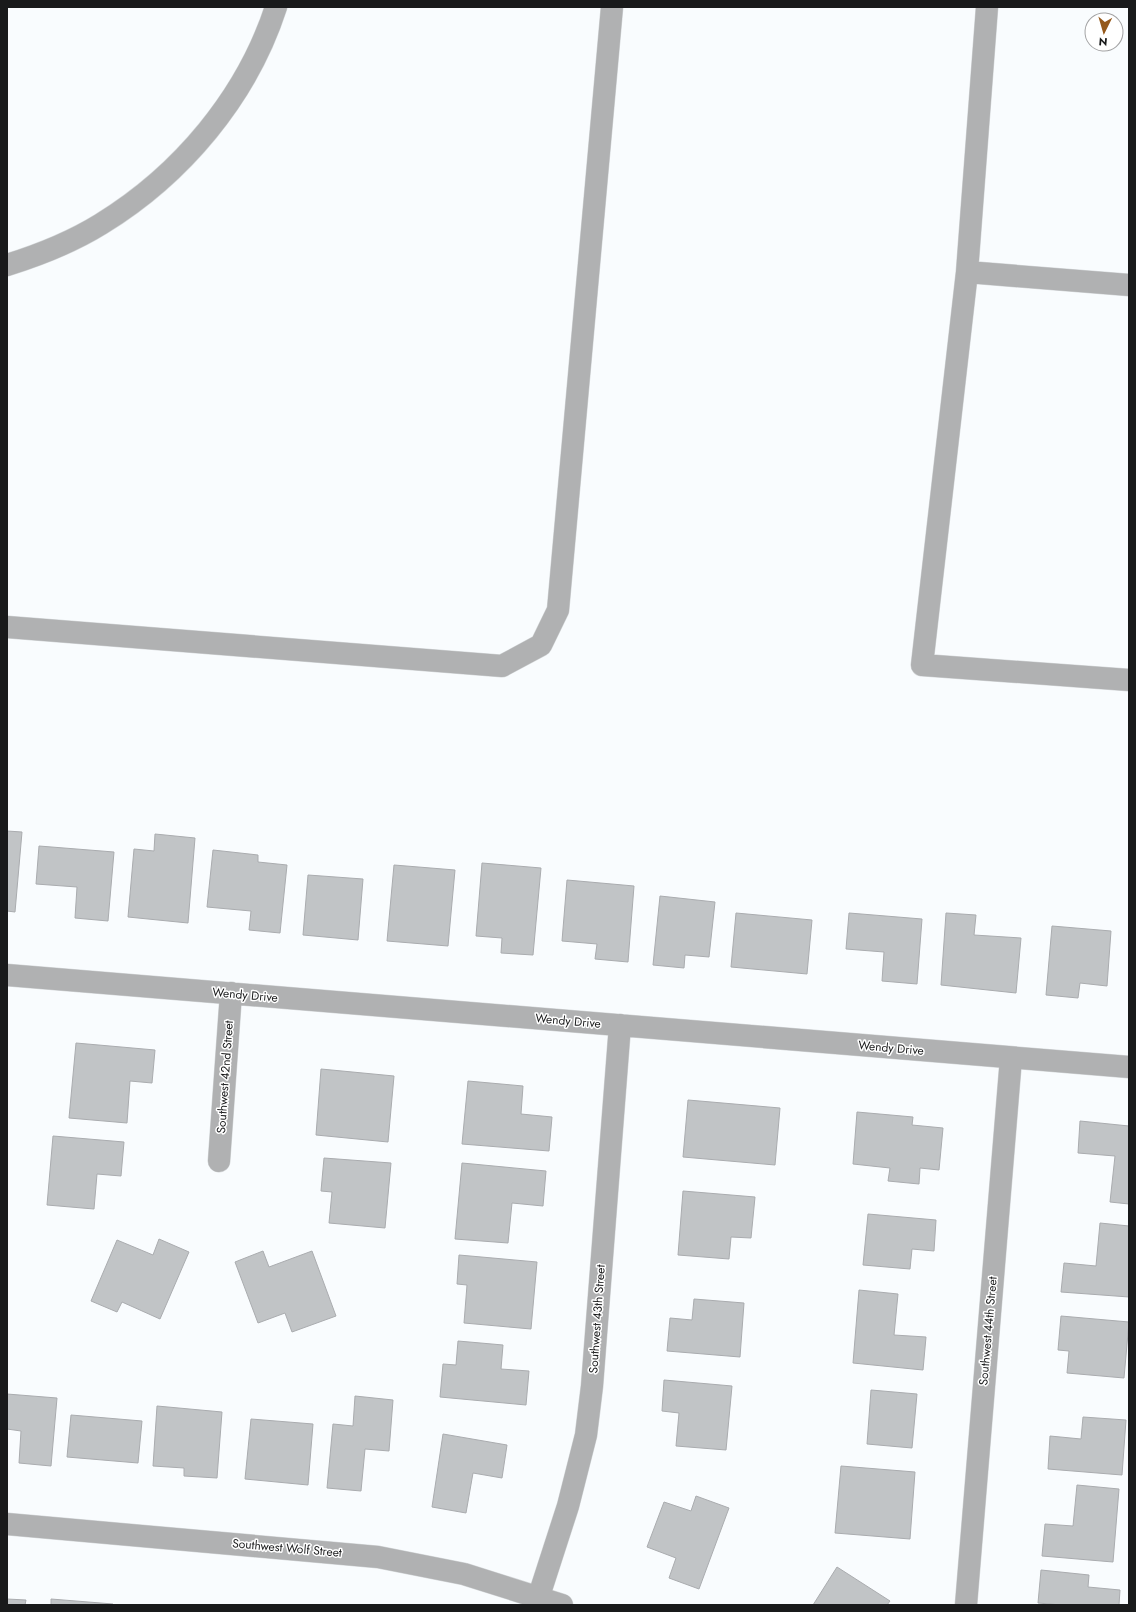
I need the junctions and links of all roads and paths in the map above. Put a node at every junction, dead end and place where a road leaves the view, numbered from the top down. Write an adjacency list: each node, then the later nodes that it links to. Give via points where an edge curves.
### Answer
1 (276, 7): 4 (street, via 268,32 238,89 200,141 154,187 101,225 43,254)
2 (612, 7): 7 (street, via 558,610 542,645 502,666)
3 (986, 7): 5 (street)
4 (7, 265)
5 (967, 272): 6 (street); 8 (street, via 922,665)
6 (1129, 285)
7 (7, 627)
8 (1129, 680)
9 (7, 975): 10 (street, Wendy Drive)
10 (231, 993): 11 (street, Wendy Drive); 14 (street, Southwest 42nd Street)
11 (620, 1026): 12 (street, Wendy Drive); 16 (street, Southwest 43th Street, via 586,1435 568,1506)
12 (1011, 1058): 13 (street, Wendy Drive); 18 (street, Southwest 44th Street)
13 (1129, 1068)
14 (219, 1161)
15 (7, 1524): 16 (street, Southwest Wolf Street, via 378,1557 464,1574)
16 (538, 1601): 17 (street, Southwest Wolf Street)
17 (562, 1605)
18 (966, 1605)

